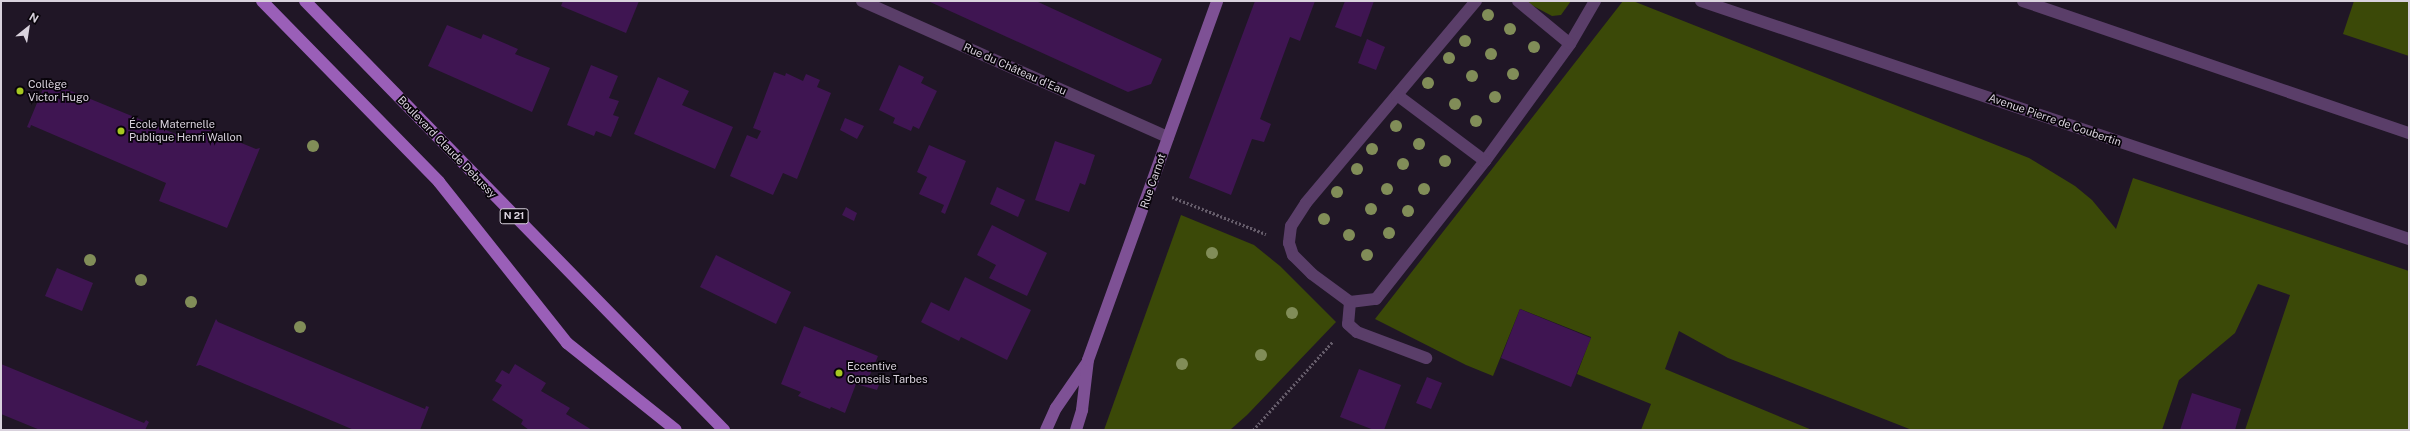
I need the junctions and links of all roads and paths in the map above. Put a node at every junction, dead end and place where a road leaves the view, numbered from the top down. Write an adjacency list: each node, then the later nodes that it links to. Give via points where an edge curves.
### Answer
1 (262, 1): 22 (main road, via 439,182 568,342)
2 (305, 1): 23 (main road, Boulevard Claude Debussy / N 21)
3 (862, 1): 13 (street, Rue du Château d'Eau)
4 (1217, 1): 13 (main road, Rue Carnot)
5 (1476, 1): 11 (street)
6 (1518, 1): 10 (street)
7 (1595, 1): 10 (street)
8 (1701, 1): 16 (street, Avenue Pierre de Coubertin)
9 (2023, 1): 12 (street)
10 (1570, 44): 14 (street)
11 (1397, 95): 14 (street); 17 (street, via 1306,203 1291,226)
12 (2409, 133)
13 (1168, 137): 15 (main road, Rue Carnot)
14 (1485, 161): 18 (street, via 1376,299)
15 (1151, 189): 17 (path); 21 (main road, Rue Carnot)
16 (2409, 238)
17 (1289, 243): 18 (street, via 1293,255 1312,274)
18 (1350, 302): 19 (street)
19 (1348, 324): 20 (street, via 1357,332); 26 (path)
20 (1426, 358)
21 (1088, 360): 24 (main road, Rue Carnot, via 1056,408); 25 (main road, Rue Carnot, via 1082,410)
22 (676, 430)
23 (724, 430)
24 (1046, 430)
25 (1076, 430)
26 (1253, 430)

